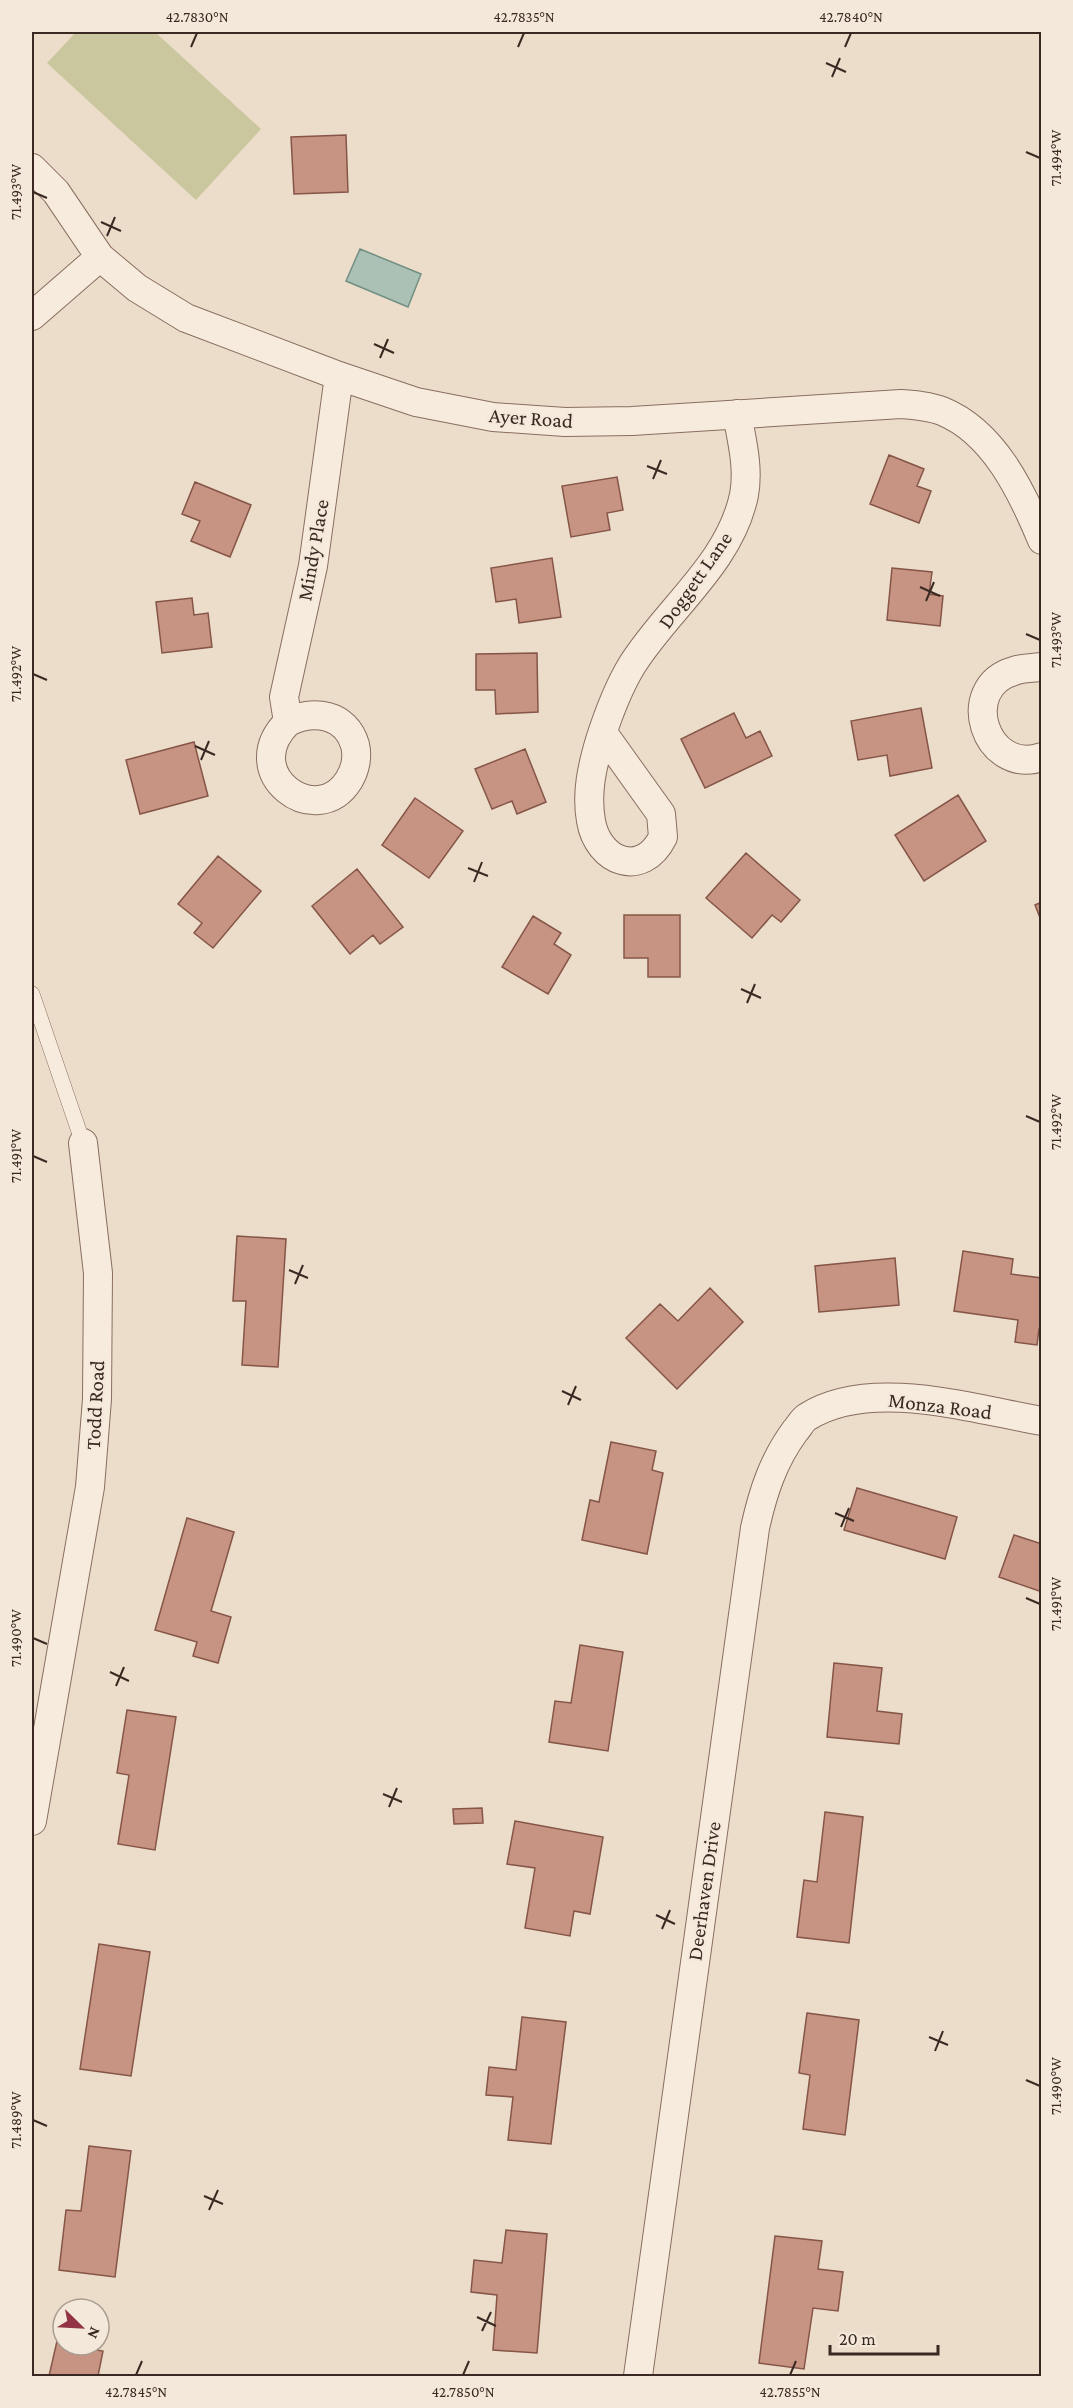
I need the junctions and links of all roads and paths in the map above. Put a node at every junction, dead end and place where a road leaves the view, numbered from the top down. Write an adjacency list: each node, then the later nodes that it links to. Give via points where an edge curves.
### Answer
1 (32, 168): 2 (street, Ayer Road, via 56,192)
2 (100, 257): 3 (street); 4 (street, Ayer Road, via 137,288 186,318)
3 (32, 316)
4 (339, 376): 5 (street, Ayer Road, via 416,402 493,417 565,422); 8 (street, Mindy Place, via 313,566 284,697)
5 (737, 414): 6 (street, Ayer Road, via 901,404 943,411 976,432 1002,462 1026,500); 9 (street, Doggett Lane, via 746,461 744,495 733,526 717,555 632,665)
6 (1041, 540)
7 (1041, 667): 10 (street, via 1013,671 999,678 989,689 982,719 995,747 1008,756)
8 (288, 722)
9 (603, 733)
10 (1041, 757)
11 (32, 994): 12 (lane, Todd Road)
12 (83, 1143): 15 (street, Todd Road, via 98,1273 96,1421 90,1487)
13 (805, 1418): 14 (street, Monza Road, via 842,1402 884,1397 926,1400); 16 (street, Deerhaven Drive, via 780,1451 754,1528)
14 (1041, 1421)
15 (32, 1821)
16 (638, 2376)

